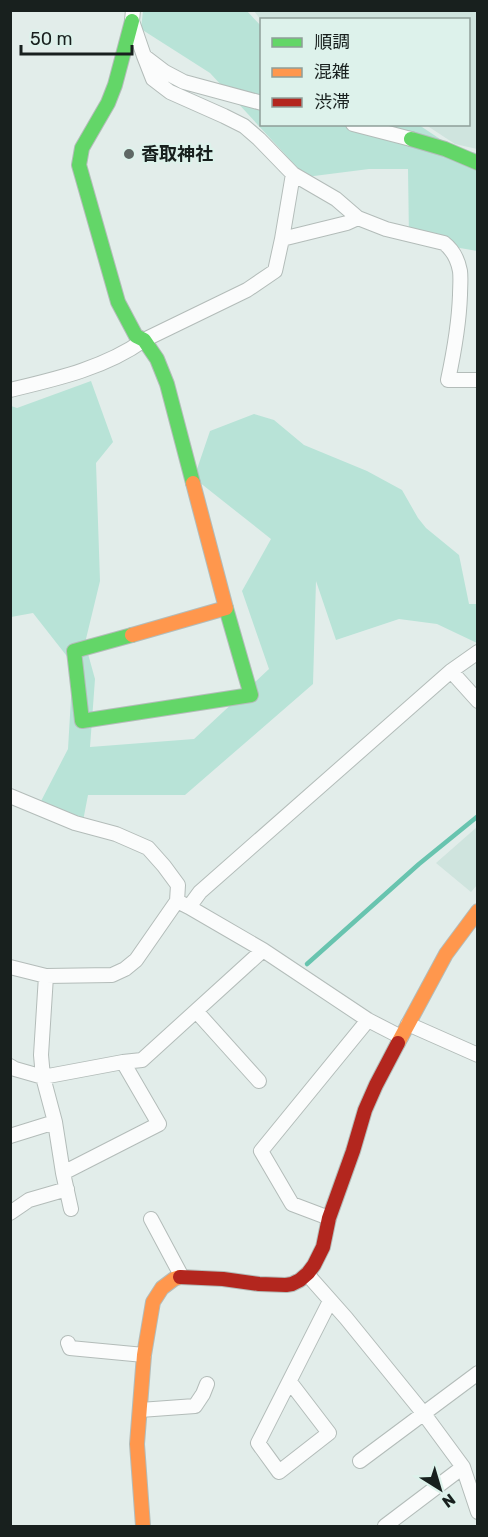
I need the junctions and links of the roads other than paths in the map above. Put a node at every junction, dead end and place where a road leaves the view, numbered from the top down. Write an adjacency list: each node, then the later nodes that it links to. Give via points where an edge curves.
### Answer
1 (132, 16): 2 (street); 9 (street, via 115,85 82,148 79,165 118,302 136,336)
2 (144, 56): 3 (street, via 184,82); 6 (street, via 153,79 170,92 244,126)
3 (260, 103)
4 (361, 126): 5 (street, via 436,144)
5 (477, 163)
6 (293, 174): 7 (street, via 336,199); 8 (street)
7 (358, 218): 8 (street, via 347,224); 10 (street, via 450,248 460,284 456,345 448,380)
8 (282, 238): 9 (street, via 275,271 247,290)
9 (144, 340): 11 (street, via 129,351 90,367); 12 (street, via 158,359 167,384)
10 (477, 381)
11 (10, 390)
12 (226, 608): 12 (street, via 74,651 82,721 251,695)
13 (477, 652): 14 (street)
14 (451, 671): 15 (street); 17 (street)
15 (477, 701)
16 (10, 796): 17 (street, via 75,824 116,834 148,848 178,885)
17 (183, 904): 19 (street); 21 (street, via 125,969 112,975)
18 (477, 911): 24 (street, via 446,954)
19 (263, 950): 22 (street); 23 (street)
20 (10, 967): 21 (street)
21 (46, 976): 29 (street)
22 (196, 1011): 27 (street, via 142,1060); 30 (street)
23 (368, 1020): 25 (street); 37 (street, via 261,1151 292,1204)
24 (408, 1024): 25 (street); 26 (street)
25 (401, 1037): 37 (street, via 365,1110)
26 (477, 1055)
27 (123, 1062): 29 (street); 33 (street, via 159,1124)
28 (10, 1066): 29 (street)
29 (43, 1077): 31 (street)
30 (259, 1081)
31 (55, 1122): 32 (street); 33 (street)
32 (10, 1136)
33 (63, 1173): 34 (street)
34 (67, 1189): 35 (street); 36 (street, via 29,1200)
35 (71, 1209)
36 (10, 1214)
37 (329, 1218): 39 (street, via 316,1262)
38 (151, 1220): 40 (street)
39 (307, 1274): 40 (street, via 291,1284); 41 (street)
40 (182, 1277): 43 (street, via 162,1288 153,1302)
41 (330, 1301): 45 (street); 48 (street)
42 (68, 1343): 43 (street, via 70,1348)
43 (144, 1355): 47 (street)
44 (477, 1373): 48 (street)
45 (290, 1382): 45 (street, via 258,1443 279,1472 329,1433)
46 (207, 1384): 47 (street, via 195,1406)
47 (140, 1410): 52 (street, via 137,1444)
48 (424, 1414): 49 (street); 50 (street)
49 (360, 1461)
50 (463, 1467): 51 (street); 53 (street)
51 (477, 1512)
52 (143, 1527)
53 (385, 1527)

